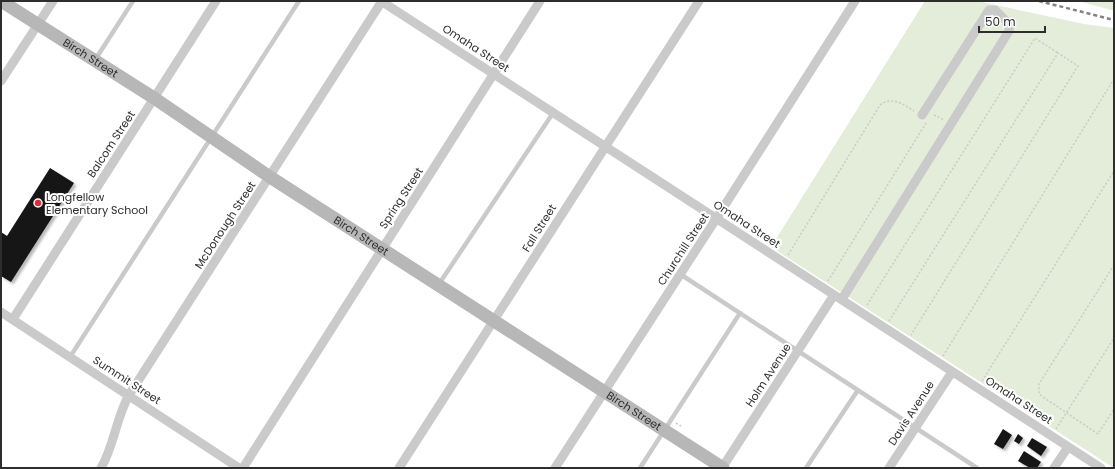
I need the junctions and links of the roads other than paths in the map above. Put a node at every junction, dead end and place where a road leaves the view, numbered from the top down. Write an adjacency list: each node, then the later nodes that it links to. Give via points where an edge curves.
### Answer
1 (1, 1): 10 (main road, Birch Street)
2 (53, 1): 10 (street)
3 (133, 1): 11 (lane)
4 (216, 1): 14 (street, Balcom Street)
5 (299, 1): 17 (lane)
6 (381, 1): 12 (street, Omaha Street); 19 (street, McDonough Street)
7 (540, 1): 12 (street, Spring Street)
8 (699, 1): 18 (street, Fall Street)
9 (855, 1): 20 (street, Churchill Street)
10 (38, 25): 11 (main road, Birch Street); 13 (street)
11 (95, 61): 14 (main road, Birch Street)
12 (494, 74): 15 (street, Omaha Street); 21 (street, Spring Street)
13 (1, 81)
14 (154, 98): 17 (main road, Birch Street); 27 (street, Balcom Street)
15 (553, 112): 18 (street, Omaha Street); 23 (lane)
16 (925, 117): 24 (street, Holm Avenue, via 989,10 995,10 1010,25 1009,31 952,124)
17 (212, 137): 19 (main road, Birch Street); 30 (lane)
18 (605, 146): 20 (street, Omaha Street); 28 (street, Fall Street)
19 (270, 177): 21 (main road, Birch Street); 34 (street, McDonough Street)
20 (716, 219): 22 (street, Churchill Street); 24 (street, Omaha Street)
21 (382, 249): 23 (main road, Birch Street); 41 (street, Spring Street)
22 (680, 274): 26 (lane); 33 (street, Churchill Street)
23 (438, 286): 28 (main road, Birch Street)
24 (838, 297): 29 (street, Holm Avenue); 31 (street, Omaha Street)
25 (1, 312): 27 (street, Summit Street)
26 (740, 313): 29 (lane); 36 (lane)
27 (13, 319): 30 (street, Summit Street)
28 (494, 322): 33 (main road, Birch Street); 42 (street, Fall Street)
29 (797, 352): 32 (lane); 45 (street, Holm Avenue)
30 (70, 357): 34 (street, Summit Street)
31 (952, 372): 35 (street, Davis Avenue); 37 (street, Omaha Street)
32 (858, 390): 35 (lane); 46 (lane)
33 (603, 391): 36 (main road, Birch Street); 43 (street, Churchill Street)
34 (129, 396): 39 (street, McDonough Street); 40 (street, Summit Street)
35 (915, 429): 38 (lane); 47 (street, Davis Avenue)
36 (664, 431): 44 (lane); 45 (main road, Birch Street)
37 (1068, 447): 48 (street); 49 (street, Omaha Street)
38 (973, 467)
39 (101, 468)
40 (239, 468)
41 (243, 468)
42 (399, 468)
43 (554, 468)
44 (640, 468)
45 (723, 468)
46 (806, 468)
47 (889, 468)
48 (1054, 468)
49 (1101, 468)

